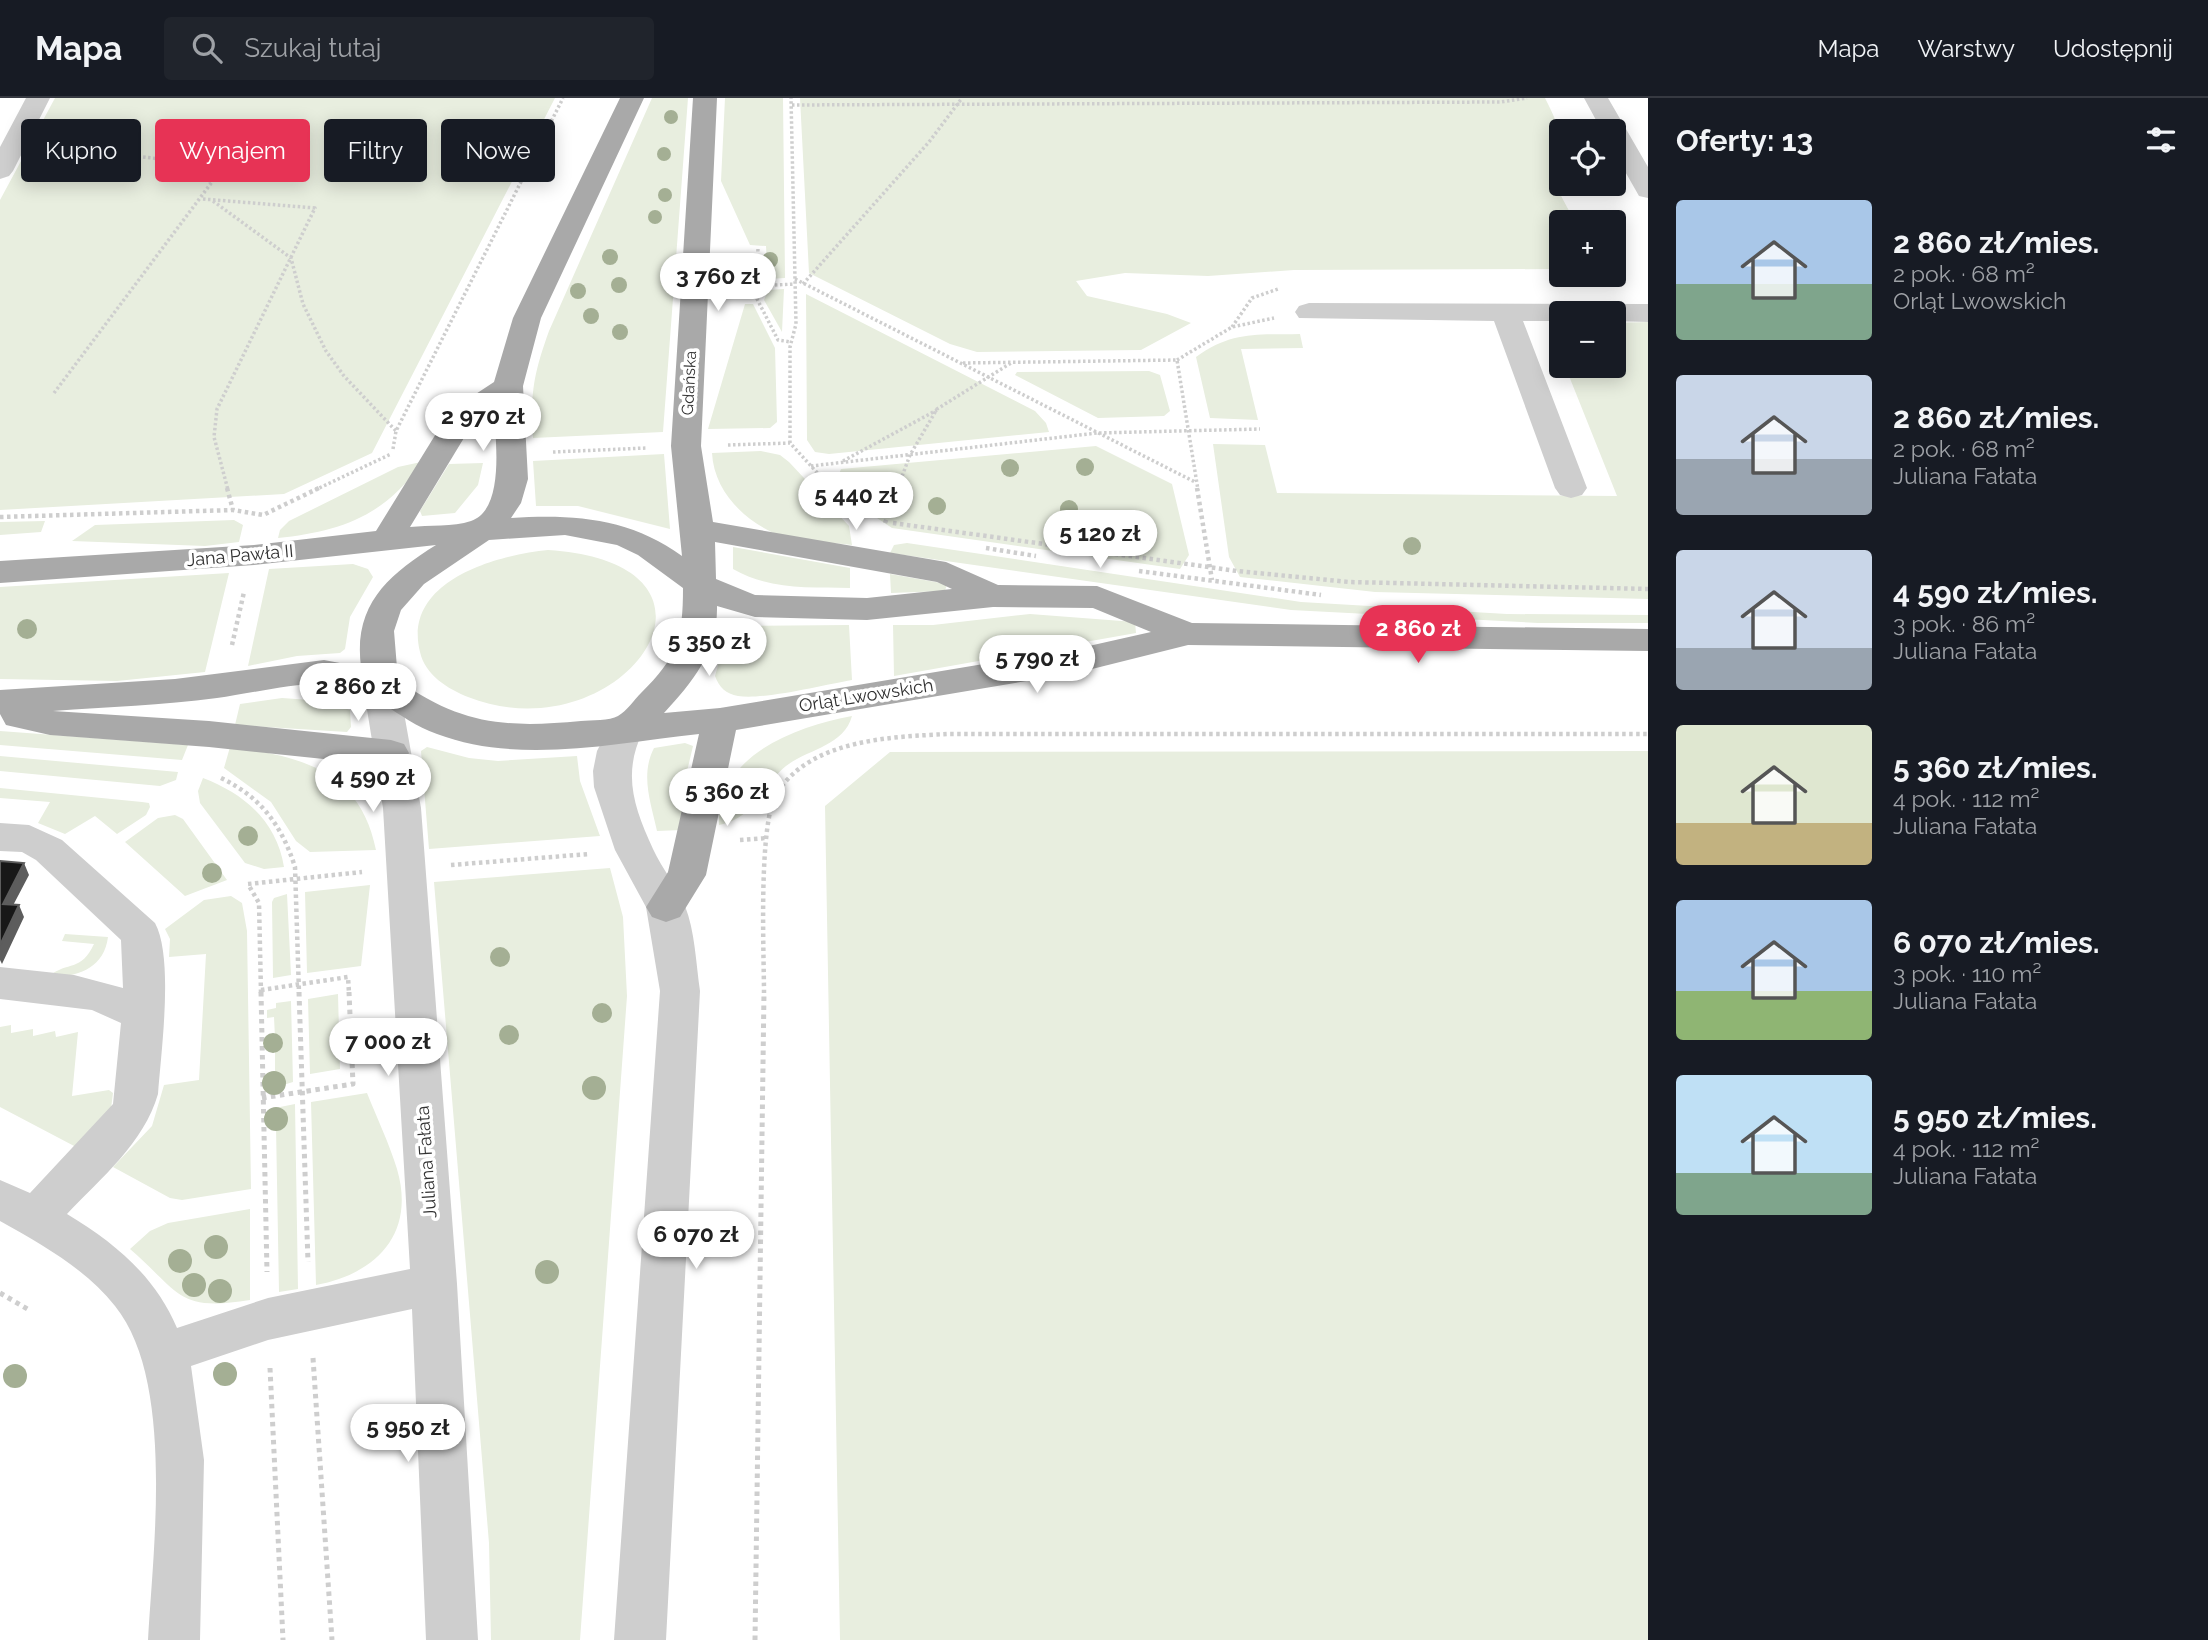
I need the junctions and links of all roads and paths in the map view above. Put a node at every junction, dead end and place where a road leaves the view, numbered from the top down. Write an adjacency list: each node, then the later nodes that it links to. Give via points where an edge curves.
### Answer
1 (38, 98): 12 (street)
2 (564, 98): 34 (path)
3 (632, 98): 29 (main road, via 527,318)
4 (705, 98): 46 (main road, Gdańska, via 686,446)
5 (792, 98): 9 (path)
6 (962, 98): 10 (path)
7 (1527, 98): 10 (path, via 1501,102)
8 (1597, 98): 13 (street)
9 (792, 105): 10 (path); 18 (path)
10 (959, 105): 19 (path)
11 (141, 156): 14 (path, via 160,159 212,182)
12 (0, 171)
13 (1648, 190)
14 (202, 199): 15 (path); 30 (path)
15 (213, 200): 17 (path); 17 (path, via 315,208)
16 (758, 249): 20 (path)
17 (291, 258): 34 (path, via 294,280 325,347 343,375); 42 (path, via 217,410 214,437)
18 (795, 282): 19 (path); 20 (path); 24 (path, via 796,324)
19 (803, 284): 27 (path)
20 (755, 286): 24 (path, via 755,295 778,340)
21 (1309, 312): 22 (street); 25 (path, via 1232,327)
22 (1505, 312): 23 (street); 41 (street)
23 (1648, 313)
24 (791, 341): 36 (path)
25 (1177, 360): 26 (path); 32 (path)
26 (1012, 362): 27 (path); 28 (path)
27 (961, 363): 28 (path)
28 (988, 377): 31 (path); 35 (path)
29 (508, 386): 47 (main road, via 512,479 502,509); 48 (main road, via 461,417)
30 (54, 393)
31 (937, 409): 37 (path); 38 (path)
32 (1187, 428): 33 (path); 35 (path); 40 (path)
33 (1260, 429)
34 (396, 431): 42 (path, via 392,453 263,515)
35 (1097, 433): 37 (path); 40 (path)
36 (790, 443)
37 (909, 455): 38 (path); 44 (path)
38 (841, 463): 39 (path)
39 (810, 466)
40 (1195, 482): 51 (path)
41 (1571, 488)
42 (233, 510): 43 (path)
43 (0, 517)
44 (885, 523): 45 (path); 51 (path)
45 (877, 526)
46 (698, 529): 56 (main road, Gdańska); 58 (main road, via 946,573)
47 (480, 530): 48 (main road, Jana Pawła II); 56 (main road, Jana Pawła II, via 565,525 617,535 650,548); 63 (main road, via 395,592 377,633)
48 (386, 541): 53 (main road, Jana Pawła II)
49 (979, 547): 50 (path)
50 (1048, 558)
51 (1210, 567): 54 (path); 57 (path, via 1349,582)
52 (1130, 569): 54 (path)
53 (0, 572)
54 (1212, 580): 59 (path)
55 (246, 583): 62 (path)
56 (699, 584): 58 (main road, Orląt Lwowskich, via 755,606 867,609); 67 (main road, Gdańska, via 695,647 678,677)
57 (1648, 589)
58 (993, 596): 60 (main road, Orląt Lwowskich, via 1097,597)
59 (1322, 596)
60 (1188, 634): 61 (main road, Orląt Lwowskich); 66 (main road, Orląt Lwowskich, via 1080,660)
61 (1648, 640)
62 (229, 657)
63 (381, 685): 64 (main road, via 324,672 175,691); 67 (main road, Orląt Lwowskich, via 426,715 481,734 544,737); 69 (street, Juliana Fałata)
64 (0, 702)
65 (0, 711): 69 (main road, via 50,723)
66 (720, 720): 67 (main road, Orląt Lwowskich); 73 (main road)
67 (625, 731): 74 (street, via 611,771)
68 (1648, 734): 72 (path, via 883,737 811,760 776,793)
69 (391, 753): 75 (street, Juliana Fałata, via 402,808)
70 (212, 774): 76 (path, via 237,785 264,806 289,845)
71 (0, 837): 81 (street, via 29,839 50,850 141,934)
72 (766, 838): 73 (path); 95 (path)
73 (695, 842): 77 (main road, via 687,875)
74 (634, 850): 75 (path); 77 (street)
75 (405, 868): 76 (path); 85 (street, Juliana Fałata)
76 (296, 877): 79 (path); 80 (path, via 248,884 259,903)
77 (666, 907): 94 (street, via 680,991)
78 (0, 983): 81 (street, via 100,995 122,1001)
79 (299, 985): 80 (path); 82 (path); 82 (path, via 348,977 352,1084)
80 (261, 990): 83 (path)
81 (142, 1016): 84 (street, via 132,1111 112,1137)
82 (303, 1092): 83 (path); 88 (path)
83 (262, 1098): 88 (path)
84 (17, 1208): 89 (street, via 94,1255 117,1275 149,1317)
85 (434, 1284): 88 (street); 93 (street, Juliana Fałata)
86 (0, 1293): 87 (path)
87 (31, 1311)
88 (289, 1314): 89 (street); 91 (path); 92 (path)
89 (163, 1354): 90 (street, via 175,1417 180,1482)
90 (174, 1640)
91 (283, 1640)
92 (332, 1640)
93 (452, 1640)
94 (640, 1640)
95 (755, 1640)

